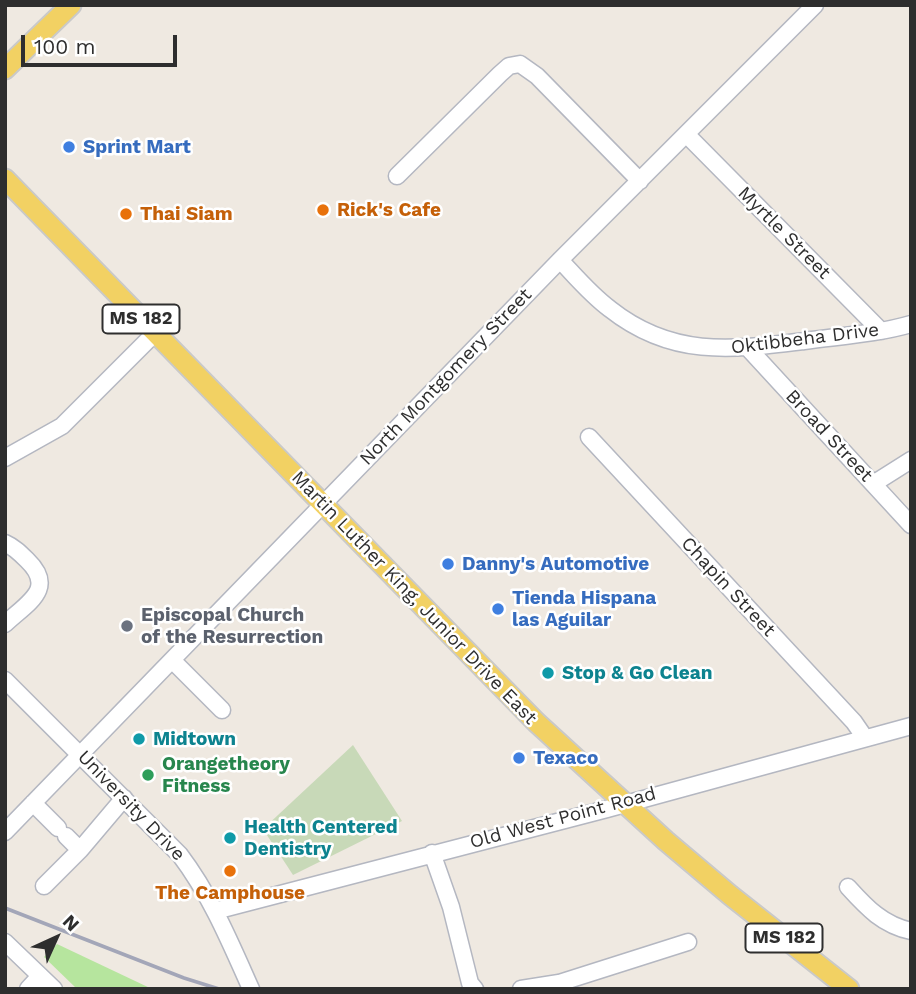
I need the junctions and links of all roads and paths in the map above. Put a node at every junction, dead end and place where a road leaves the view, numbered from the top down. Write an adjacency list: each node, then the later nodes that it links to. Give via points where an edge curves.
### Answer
1 (71, 5): 3 (main road)
2 (815, 5): 5 (street, North Montgomery Street)
3 (13, 54): 4 (main road)
4 (5, 69)
5 (687, 135): 8 (street, North Montgomery Street); 11 (street, Myrtle Street)
6 (397, 176): 8 (street, via 499,74 520,64)
7 (5, 179): 12 (main road, Martin Luther King, Junior Drive East / MS 182)
8 (640, 181): 9 (street, North Montgomery Street)
9 (560, 260): 13 (street, Oktibbeha Drive, via 601,302 645,331 708,349); 18 (street, North Montgomery Street)
10 (911, 324): 11 (street, Oktibbeha Drive)
11 (881, 331): 13 (street, Oktibbeha Drive)
12 (155, 333): 15 (street, via 62,426); 18 (main road, Martin Luther King, Junior Drive East / MS 182)
13 (748, 348): 17 (street, Broad Street)
14 (589, 437): 26 (street, Chapin Street)
15 (5, 458)
16 (911, 460): 17 (street)
17 (873, 484): 19 (street, Broad Street)
18 (322, 504): 22 (street, North Montgomery Street); 29 (main road, Martin Luther King, Junior Drive East / MS 182, via 536,722)
19 (911, 524)
20 (5, 543): 21 (street, via 36,568 41,579 40,590)
21 (5, 624)
22 (172, 660): 24 (street); 27 (street, North Montgomery Street)
23 (5, 680): 27 (street, University Drive)
24 (222, 710)
25 (911, 726): 26 (street, Old West Point Road)
26 (865, 738): 29 (street, Old West Point Road)
27 (82, 754): 28 (street, University Drive); 30 (street, North Montgomery Street)
28 (124, 798): 32 (street); 36 (street, University Drive, via 180,855)
29 (625, 802): 33 (street, Old West Point Road); 46 (main road, Martin Luther King, Junior Drive East / MS 182, via 730,895)
30 (33, 803): 31 (street, North Montgomery Street); 32 (street)
31 (5, 832)
32 (79, 850): 34 (street)
33 (432, 853): 36 (street, Old West Point Road); 44 (street)
34 (44, 886)
35 (848, 887): 37 (street, via 872,913)
36 (215, 911): 43 (street, University Drive)
37 (911, 932)
38 (5, 942): 40 (street)
39 (688, 942): 45 (street, via 559,983)
40 (40, 976): 41 (street); 42 (street)
41 (27, 989)
42 (54, 989)
43 (251, 989)
44 (475, 989)
45 (521, 989)
46 (849, 989)

